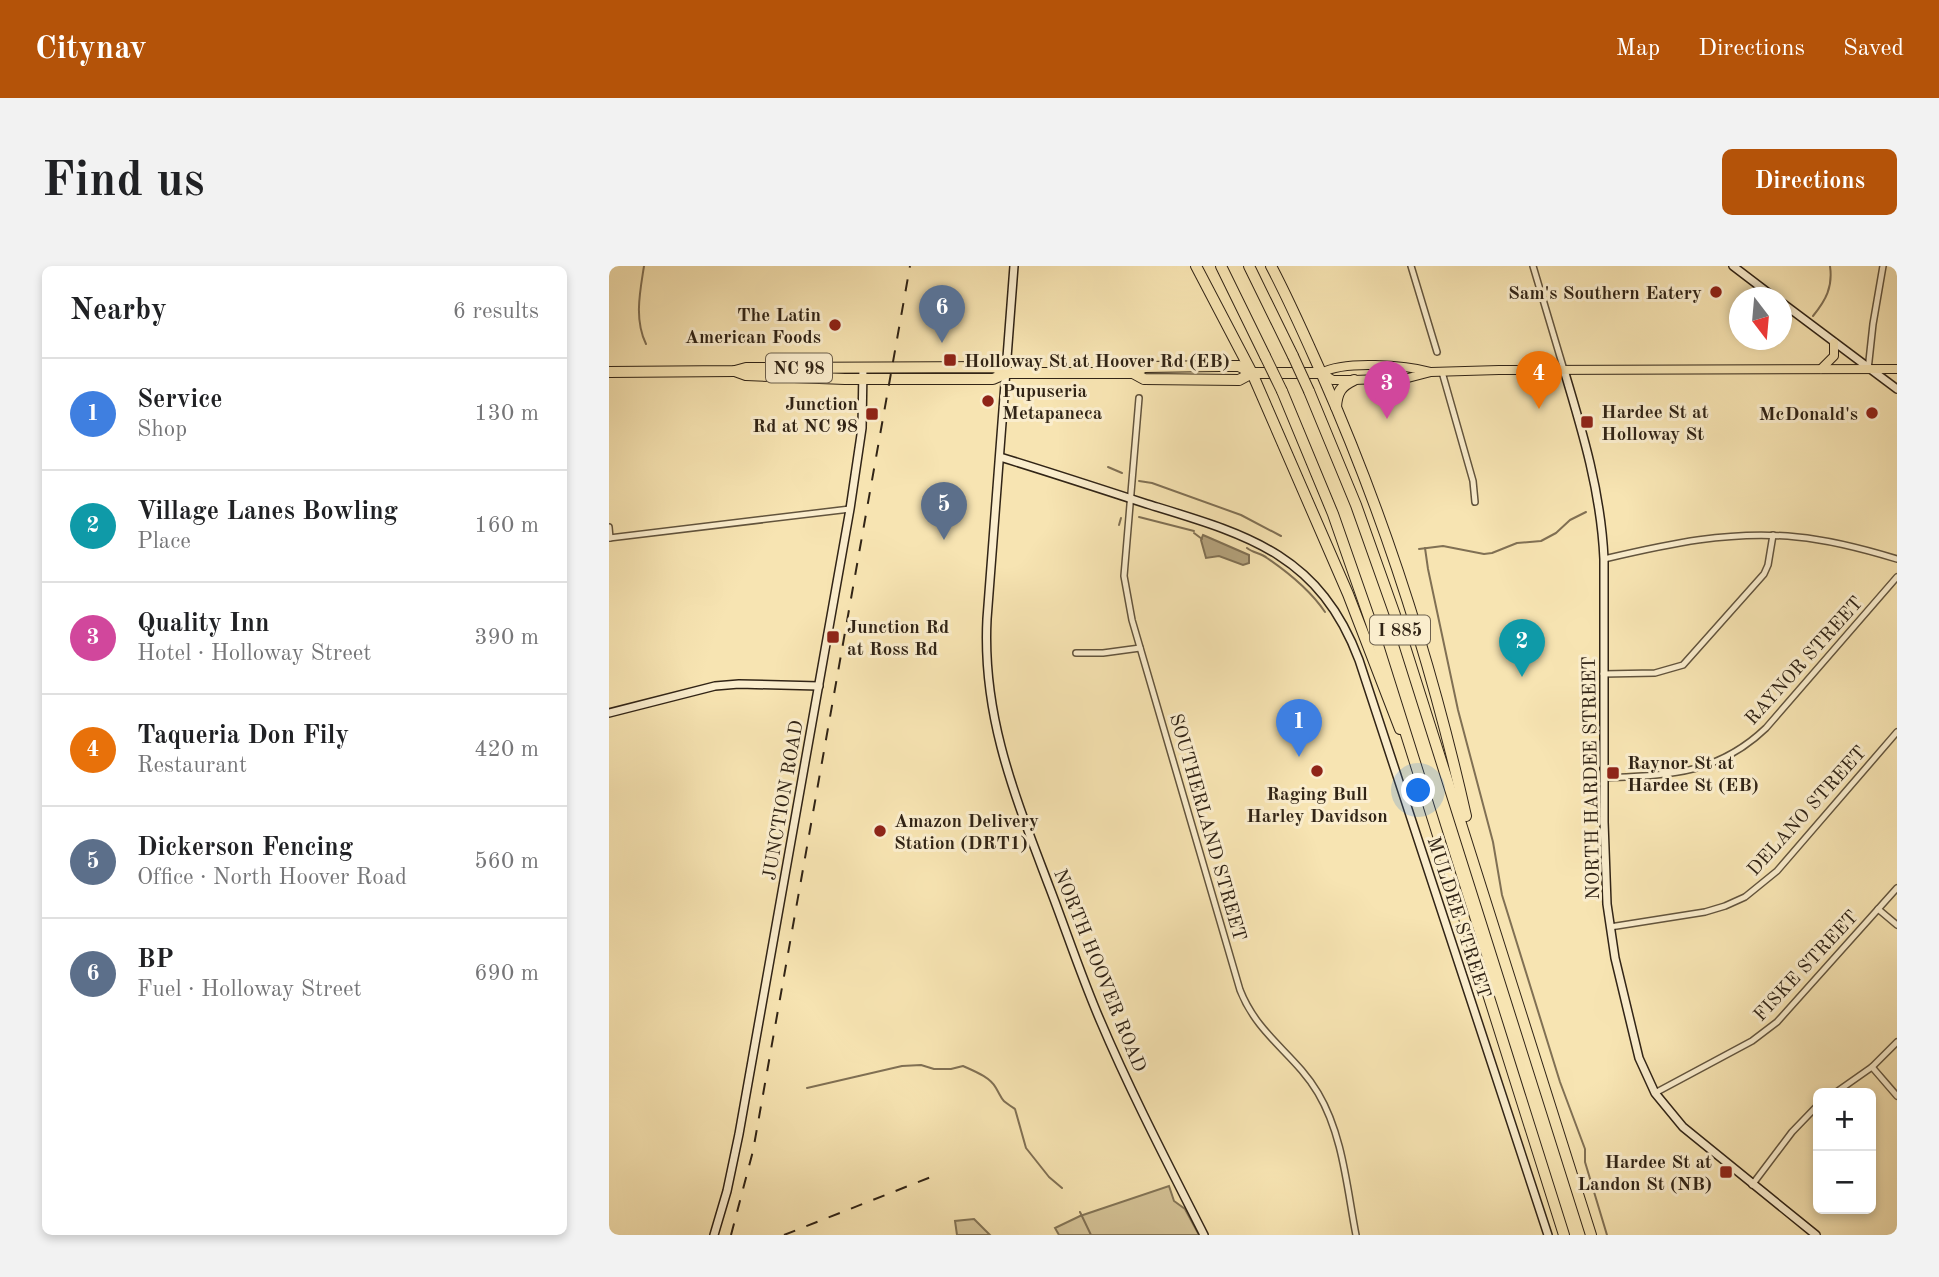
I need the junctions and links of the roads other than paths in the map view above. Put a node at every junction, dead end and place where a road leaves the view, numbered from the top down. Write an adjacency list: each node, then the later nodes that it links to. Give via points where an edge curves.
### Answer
1 (1014, 266): 25 (street, NORTH HOOVER ROAD)
2 (1196, 266): 12 (highway)
3 (1221, 266): 50 (highway, I 885, bridge, via 1305,444 1345,546)
4 (1249, 266): 52 (highway, I 885, bridge, via 1309,391 1376,559)
5 (1271, 266): 28 (highway)
6 (1411, 266): 14 (street)
7 (1533, 266): 18 (street)
8 (1733, 266): 10 (street)
9 (1882, 266): 20 (street)
10 (1761, 287)
11 (1792, 310): 13 (street)
12 (1233, 339): 15 (highway, via 1234,353); 27 (highway)
13 (1834, 342): 19 (main road, via 1832,360); 20 (street)
14 (1437, 352)
15 (1220, 366): 26 (highway, NC 98, via 1144,368); 27 (highway, NC 98, via 1240,366)
16 (863, 368): 21 (highway, NC 98); 25 (highway, NC 98, via 993,368); 29 (street, JUNCTION ROAD)
17 (1897, 369): 20 (main road)
18 (1564, 370): 19 (main road); 24 (main road); 41 (street, NORTH HARDEE STREET, via 1596,484)
19 (1820, 370): 20 (main road)
20 (1868, 370): 31 (street)
21 (735, 371): 22 (highway, NC 98); 29 (highway, NC 98)
22 (609, 372)
23 (1431, 372): 24 (main road); 28 (main road, via 1408,365 1333,366); 30 (main road, via 1408,378)
24 (1443, 372): 36 (street)
25 (1007, 373): 26 (highway, NC 98); 29 (highway, NC 98, via 993,379); 34 (street, NORTH HOOVER ROAD)
26 (1133, 373): 27 (highway, NC 98, via 1145,379 1195,380 1240,380)
27 (1252, 373): 28 (highway); 50 (highway)
28 (1321, 373): 30 (main road, via 1333,380); 33 (highway)
29 (863, 379): 37 (street, JUNCTION ROAD, via 862,428)
30 (1355, 380): 33 (highway, via 1340,389)
31 (1897, 389)
32 (1139, 398): 35 (street, SOUTHERLAND STREET)
33 (1336, 407): 52 (highway, via 1411,608)
34 (1000, 457): 35 (street, MULDEE STREET); 65 (street, NORTH HOOVER ROAD, via 985,654 997,737 1099,1018)
35 (1130, 498): 44 (street, SOUTHERLAND STREET, via 1124,584); 67 (street, MULDEE STREET, via 1265,546 1305,575 1341,621 1359,660)
36 (1475, 502)
37 (850, 509): 40 (street); 47 (street, JUNCTION ROAD)
38 (609, 527): 40 (street)
39 (1773, 535): 41 (street, via 1704,538); 42 (street, via 1832,542); 46 (street, via 1764,574 1689,661 1666,672)
40 (610, 538)
41 (1604, 559): 46 (street, NORTH HARDEE STREET)
42 (1897, 559)
43 (1897, 577): 51 (street, RAYNOR STREET, via 1766,728 1740,749 1714,764 1683,773)
44 (1140, 648): 45 (street); 66 (street, SOUTHERLAND STREET, via 1240,990 1253,1017 1304,1074 1325,1107 1339,1147)
45 (1076, 653)
46 (1603, 674): 51 (street, NORTH HARDEE STREET)
47 (819, 686): 48 (street, via 715,686); 64 (street, JUNCTION ROAD, via 739,1134)
48 (609, 713)
49 (1897, 733): 56 (street, DELANO STREET, via 1777,871 1745,897 1705,912)
50 (1413, 754): 68 (highway, I 885)
51 (1604, 779): 56 (street, NORTH HARDEE STREET, via 1604,867)
52 (1478, 875): 69 (highway, I 885)
53 (1897, 888): 54 (street, FISKE STREET)
54 (1878, 909): 55 (street); 60 (street, FISKE STREET, via 1777,1022 1752,1041)
55 (1897, 925)
56 (1610, 927): 60 (street, NORTH HARDEE STREET, via 1637,1050)
57 (1897, 1042): 58 (street)
58 (1872, 1067): 59 (street); 61 (street)
59 (1842, 1088)
60 (1655, 1093): 63 (street, NORTH HARDEE STREET, via 1693,1136)
61 (1897, 1096)
62 (1813, 1110): 63 (street)
63 (1752, 1185): 70 (street, NORTH HARDEE STREET)
64 (714, 1235)
65 (1204, 1235)
66 (1356, 1235)
67 (1548, 1235)
68 (1564, 1235)
69 (1591, 1235)
70 (1817, 1235)

